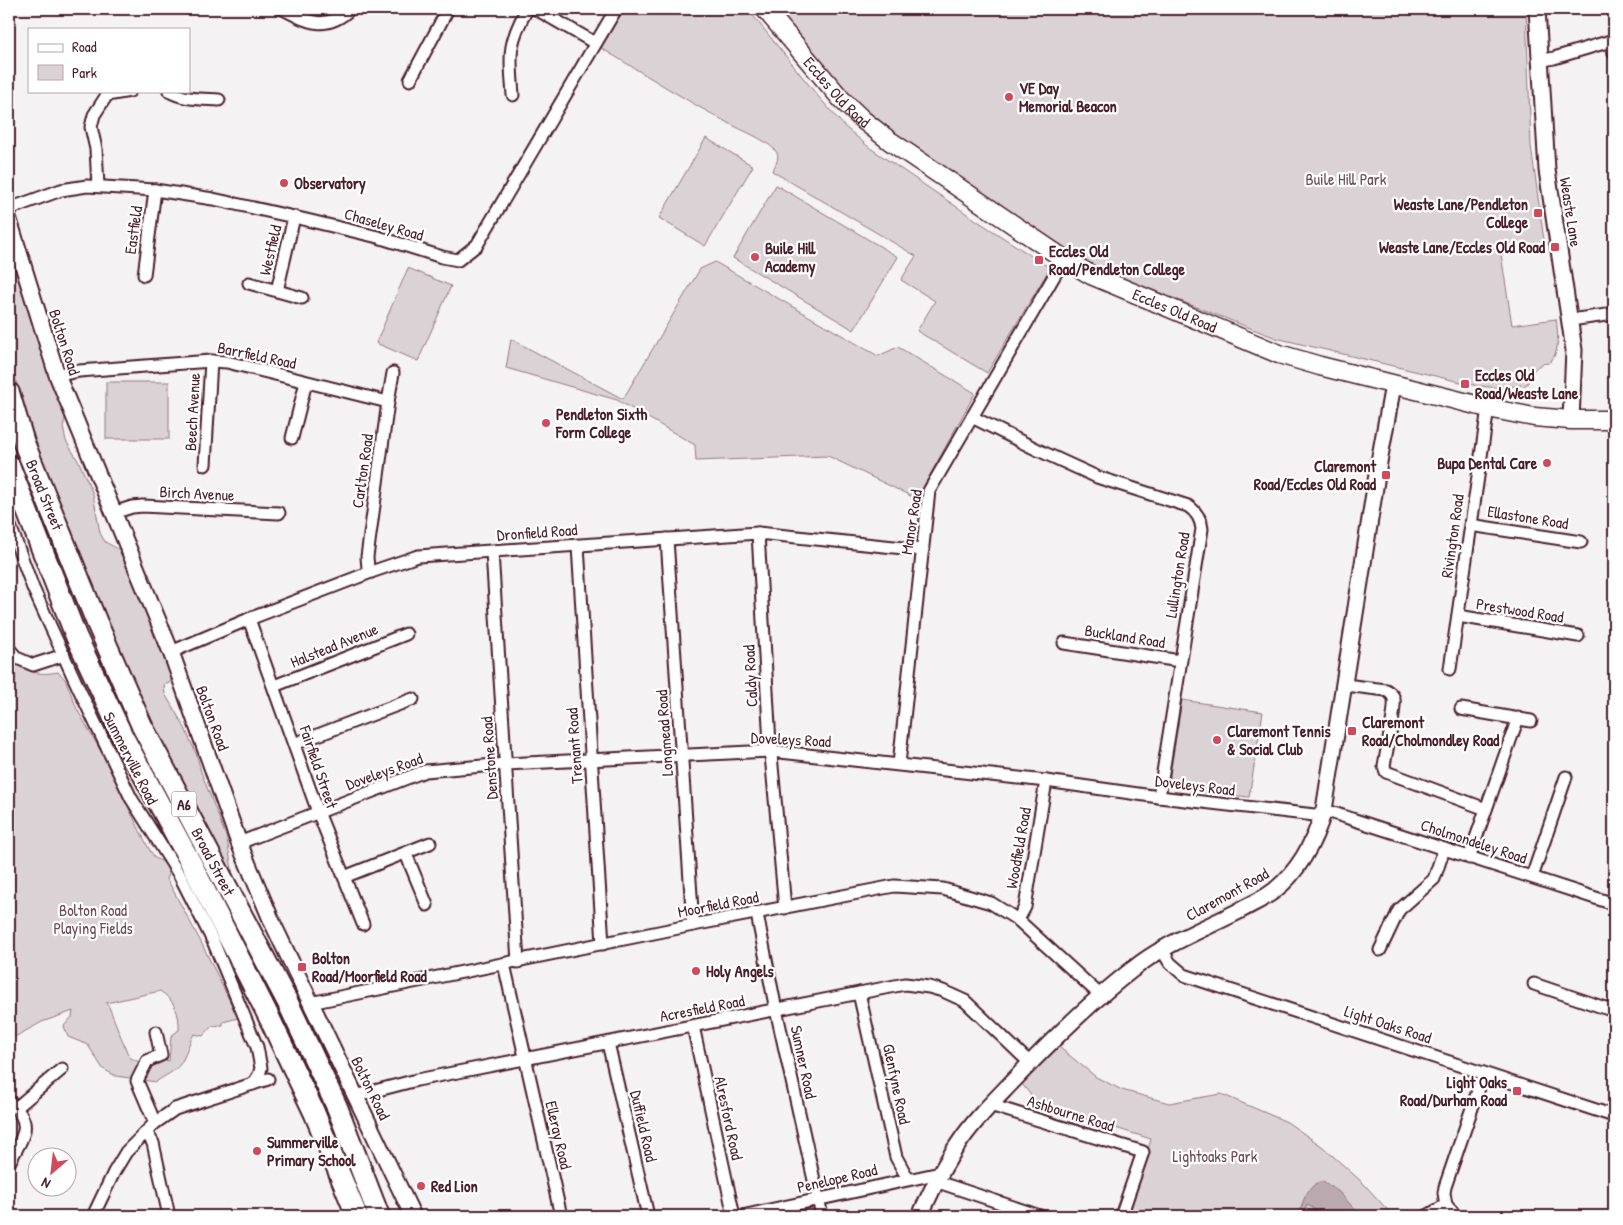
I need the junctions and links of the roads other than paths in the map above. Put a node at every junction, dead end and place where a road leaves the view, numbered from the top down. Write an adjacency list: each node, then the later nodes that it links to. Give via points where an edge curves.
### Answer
1 (283, 9): 2 (street, via 316,24 332,20)
2 (350, 9)
3 (448, 9): 13 (street)
4 (527, 9): 16 (street, via 516,29 510,54)
5 (536, 9): 10 (street)
6 (616, 9): 10 (street, Chaseley Road)
7 (765, 9): 23 (main road, Eccles Old Road, via 842,100 863,120)
8 (1537, 9): 12 (main road, Weaste Lane)
9 (1613, 40): 11 (street); 12 (street)
10 (595, 43): 21 (street, Chaseley Road, via 477,245 458,260)
11 (1614, 53)
12 (1539, 61): 29 (main road, Weaste Lane, via 1547,170)
13 (410, 80)
14 (170, 92): 17 (street, via 186,98)
15 (106, 93): 18 (street, via 91,127)
16 (513, 95)
17 (219, 100)
18 (98, 186): 19 (street, Chaseley Road); 20 (street, Chaseley Road, via 60,190)
19 (155, 190): 21 (street, Chaseley Road); 24 (street, Eastfield)
20 (9, 209)
21 (294, 217): 26 (street, Westfield)
22 (9, 220): 32 (main road, Bolton Road)
23 (1064, 259): 34 (main road, Eccles Old Road, via 1110,284 1279,354); 38 (street, Manor Road)
24 (144, 275)
25 (249, 283): 26 (street, Westfield)
26 (277, 291): 27 (street, Westfield)
27 (302, 298)
28 (1614, 314): 29 (street)
29 (1570, 320): 39 (main road, Weaste Lane, via 1574,350)
30 (211, 361): 32 (street, Barrfield Road); 33 (street, Barrfield Road); 43 (street, Beech Avenue)
31 (393, 373): 36 (street, Carlton Road)
32 (57, 375): 44 (main road, Bolton Road)
33 (306, 382): 36 (street, Barrfield Road); 41 (street)
34 (1393, 385): 37 (main road, Eccles Old Road); 65 (main road, Claremont Road)
35 (9, 393): 128 (highway, Broad Street / A6, via 24,443 142,726 288,1003 337,1107)
36 (388, 402): 54 (street, Carlton Road, via 367,557)
37 (1488, 408): 39 (main road, Eccles Old Road); 47 (street, Rivington Road)
38 (972, 417): 52 (street, Manor Road, via 930,491); 63 (street, Lullington Road, via 1077,468 1121,486 1183,504 1197,513 1202,530)
39 (1571, 420): 40 (main road, Eccles Old Road)
40 (1614, 420)
41 (292, 438)
42 (9, 465): 131 (highway, Broad Street / A6, via 76,636 122,735 268,1015 314,1112)
43 (206, 465)
44 (113, 513): 45 (street, Birch Avenue, via 143,506); 61 (main road, Bolton Road)
45 (279, 514)
46 (9, 523): 62 (street, Summerville Road, via 33,588)
47 (1470, 525): 50 (street, Ellastone Road); 55 (street, Rivington Road)
48 (758, 533): 49 (street, Dronfield Road); 52 (street, Dronfield Road); 72 (street, Caldy Road)
49 (667, 539): 51 (street, Dronfield Road); 73 (street, Longmead Road)
50 (1582, 542)
51 (578, 546): 53 (street, Dronfield Road); 74 (street, Trenant Road)
52 (923, 550): 76 (street, Manor Road)
53 (492, 552): 54 (street, Dronfield Road, via 418,556); 75 (street, Denstone Road)
54 (371, 572): 56 (street, Dronfield Road)
55 (1458, 616): 58 (street, Prestwood Road); 64 (street, Rivington Road)
56 (249, 619): 61 (street, Dronfield Road); 66 (street, Fairfield Street)
57 (406, 634): 66 (street, Halstead Avenue)
58 (1578, 636)
59 (1064, 643): 63 (street, Buckland Road)
60 (9, 649): 62 (street, via 17,658 33,665)
61 (171, 652): 83 (main road, Bolton Road)
62 (64, 655): 116 (street, Summerville Road, via 132,798 180,876 213,941 257,1047 261,1068)
63 (1180, 661): 79 (street, Lullington Road)
64 (1450, 669)
65 (1345, 685): 80 (street, via 1386,690 1394,698 1384,766 1386,772); 82 (main road, Claremont Road)
66 (274, 686): 71 (street, Fairfield Street)
67 (412, 699): 71 (street)
68 (1461, 709): 69 (street)
69 (1518, 718): 70 (street); 80 (street)
70 (1532, 721)
71 (294, 744): 81 (street, Fairfield Street)
72 (771, 750): 73 (street, Doveleys Road); 76 (street, Doveleys Road); 92 (street, Caldy Road)
73 (681, 755): 74 (street, Doveleys Road); 96 (street, Longmead Road)
74 (592, 761): 75 (street, Doveleys Road); 97 (street, Trenant Road)
75 (506, 764): 81 (street, Doveleys Road, via 425,771); 100 (street, Denstone Road)
76 (899, 764): 78 (street, Doveleys Road)
77 (1566, 777): 88 (street)
78 (1046, 781): 79 (street, Doveleys Road); 94 (street, Woodfield Road, via 1024,907)
79 (1159, 797): 82 (street, Doveleys Road)
80 (1486, 809): 87 (street)
81 (318, 812): 83 (street, Doveleys Road); 89 (street, Fairfield Street)
82 (1324, 813): 85 (street, Cholmondeley Road); 98 (main road, Claremont Road, via 1300,862 1277,889)
83 (239, 843): 105 (main road, Bolton Road)
84 (430, 843): 86 (street)
85 (1444, 849): 87 (street, Cholmondeley Road); 99 (street, via 1434,879 1399,910)
86 (406, 854): 89 (street); 91 (street)
87 (1470, 858): 88 (street, Cholmondeley Road)
88 (1532, 876): 90 (street, Cholmondeley Road)
89 (344, 877): 95 (street, Fairfield Street)
90 (1614, 904)
91 (427, 905)
92 (784, 908): 93 (street, Moorfield Road); 94 (street, Moorfield Road, via 894,886 911,886 943,889 991,904)
93 (757, 914): 96 (street, Moorfield Road); 106 (street, Sumner Road)
94 (1018, 920): 104 (street, Moorfield Road)
95 (363, 924)
96 (693, 925): 97 (street, Moorfield Road)
97 (603, 944): 100 (street, Moorfield Road)
98 (1162, 950): 104 (main road, Claremont Road, via 1134,967); 114 (street, Light Oaks Road, via 1173,968 1184,974)
99 (1380, 950)
100 (518, 962): 101 (street, Moorfield Road)
101 (504, 964): 105 (street, Moorfield Road); 111 (street, Elleray Road)
102 (1534, 984): 107 (street)
103 (860, 993): 106 (street, Acresfield Road); 112 (street, Acresfield Road, via 904,984 943,991 965,1002); 125 (street, Glenfyne Road, via 896,1157)
104 (1100, 995): 112 (main road, Claremont Road)
105 (310, 1003): 117 (main road, Bolton Road)
106 (776, 1010): 108 (street, Acresfield Road); 126 (street, Sumner Road)
107 (1614, 1011)
108 (693, 1026): 110 (street, Acresfield Road); 135 (street, Alresford Road)
109 (156, 1032): 121 (street, via 161,1055 147,1061 137,1081)
110 (608, 1043): 111 (street, Acresfield Road); 134 (street, Duffield Road)
111 (525, 1060): 117 (street, Acresfield Road, via 417,1080); 133 (street, Elleray Road)
112 (1030, 1063): 119 (main road, Claremont Road)
113 (62, 1069): 118 (street)
114 (1484, 1073): 120 (street, Light Oaks Road); 127 (street, via 1444,1193)
115 (268, 1079): 116 (street)
116 (253, 1084): 121 (street, via 175,1109)
117 (355, 1096): 132 (main road, Bolton Road)
118 (13, 1105): 123 (street, via 24,1117 25,1128)
119 (990, 1105): 124 (main road, Claremont Road, via 960,1141); 140 (street, Ashbourne Road, via 1143,1152)
120 (1614, 1116)
121 (154, 1123): 122 (street)
122 (146, 1132): 129 (street, via 126,1152); 130 (street, via 153,1142)
123 (9, 1163)
124 (938, 1177): 125 (street, Penelope Road); 138 (main road, Claremont Road); 139 (street)
125 (908, 1179): 126 (street, Penelope Road)
126 (818, 1199): 136 (street, Penelope Road); 137 (street, Sumner Road)
127 (1446, 1204): 141 (street); 142 (street)
128 (378, 1213)
129 (93, 1216)
130 (169, 1216)
131 (356, 1216)
132 (413, 1216)
133 (561, 1216)
134 (648, 1216)
135 (734, 1216)
136 (742, 1216)
137 (822, 1216)
138 (920, 1216)
139 (1040, 1216)
140 (1122, 1216)
141 (1427, 1216)
142 (1456, 1216)

